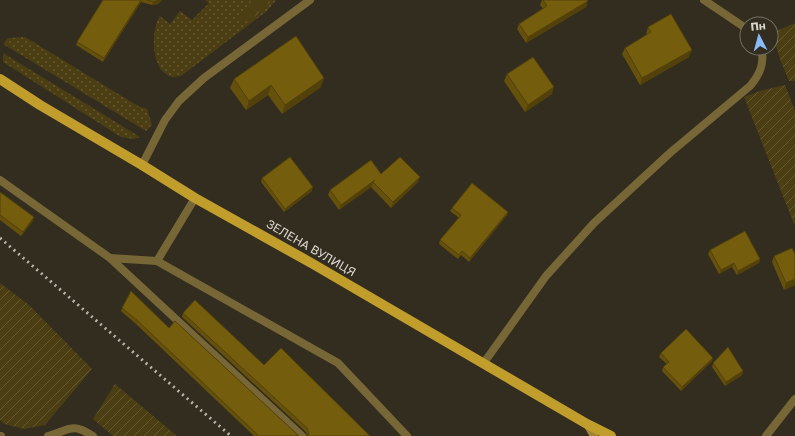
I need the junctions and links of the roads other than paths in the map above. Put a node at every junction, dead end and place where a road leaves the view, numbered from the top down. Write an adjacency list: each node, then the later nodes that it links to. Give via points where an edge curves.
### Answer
1 (310, 0): 6 (street, via 204,78 179,101 165,120)
2 (704, 0): 3 (street)
3 (739, 24)
4 (762, 56): 11 (street, via 762,66 750,86 671,152 594,223 546,276)
5 (0, 79): 6 (main road, ЗЕЛЕНА ВУЛИЦЯ)
6 (142, 165): 8 (main road, ЗЕЛЕНА ВУЛИЦЯ)
7 (0, 180): 9 (street)
8 (195, 198): 10 (street); 11 (main road, ЗЕЛЕНА ВУЛИЦЯ)
9 (110, 258): 10 (street); 16 (street)
10 (157, 261): 17 (street, via 338,363)
11 (483, 364): 13 (main road, ЗЕЛЕНА ВУЛИЦЯ)
12 (795, 399): 20 (street)
13 (587, 424): 18 (main road); 19 (main road, ЗЕЛЕНА ВУЛИЦЯ)
14 (48, 436): 15 (street, via 75,428)
15 (93, 436)
16 (302, 436)
17 (407, 436)
18 (594, 436)
19 (611, 436)
20 (766, 436)

